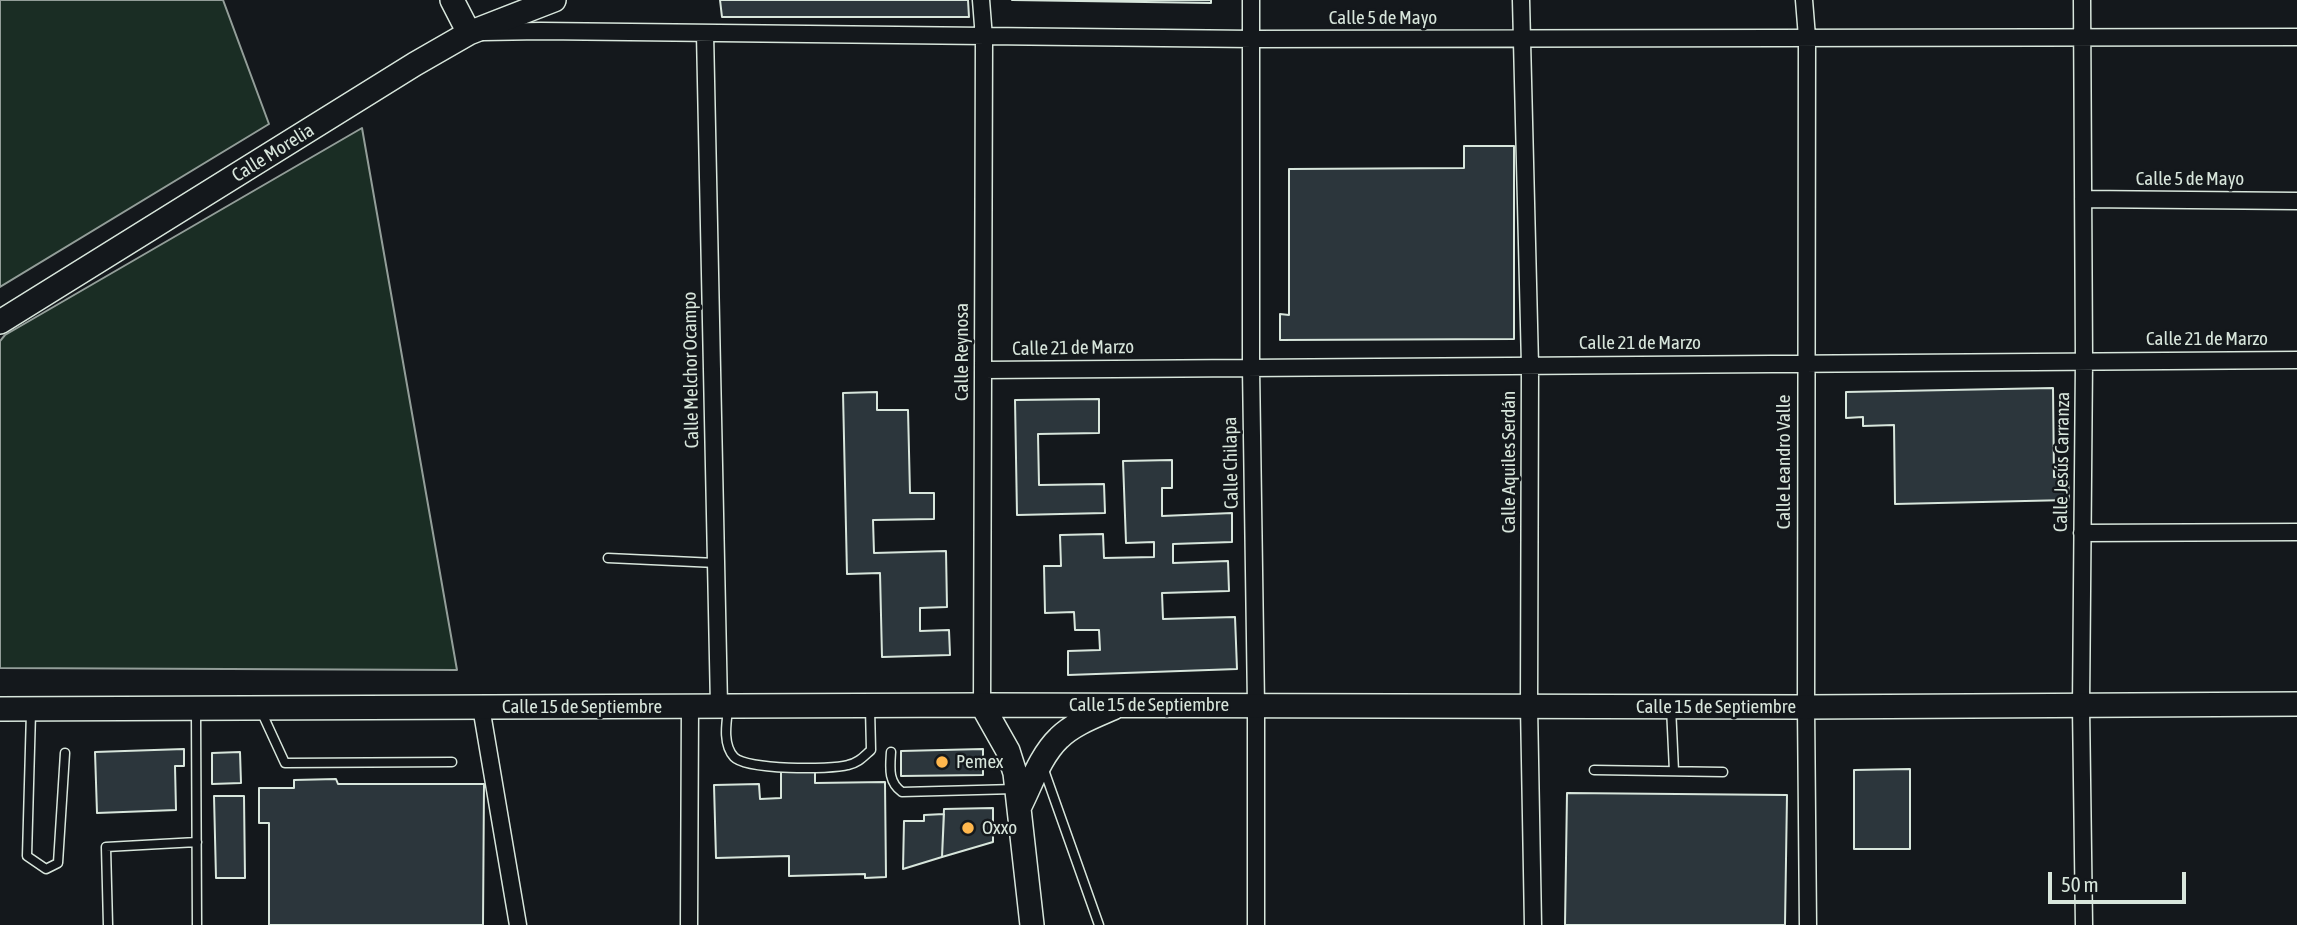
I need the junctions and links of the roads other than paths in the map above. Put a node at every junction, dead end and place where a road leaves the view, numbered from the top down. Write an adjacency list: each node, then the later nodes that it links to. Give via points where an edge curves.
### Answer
1 (452, 0): 8 (street)
2 (554, 0): 8 (street, Calle Morelia)
3 (981, 0): 13 (street, Calle Reynosa)
4 (1251, 0): 15 (street, Calle Chilapa)
5 (1521, 0): 14 (street, Calle Aquiles Serdán)
6 (1804, 0): 11 (street, Calle Leandro Valle)
7 (2082, 0): 10 (street, Calle Jesús Carranza)
8 (469, 33): 9 (street, Calle 5 de Mayo); 18 (street, Calle Morelia)
9 (705, 33): 13 (street, Calle 5 de Mayo); 28 (street, Calle Melchor Ocampo)
10 (2083, 36): 11 (street, Calle 5 de Mayo); 12 (street, Calle 5 de Mayo); 16 (street, Calle Jesús Carranza)
11 (1807, 37): 14 (street, Calle 5 de Mayo); 21 (street, Calle Leandro Valle)
12 (2297, 37)
13 (984, 38): 15 (street, Calle 5 de Mayo); 24 (street, Calle Reynosa)
14 (1523, 38): 15 (street, Calle 5 de Mayo); 22 (street, Calle Aquiles Serdán)
15 (1252, 39): 23 (street, Calle Chilapa)
16 (2083, 199): 17 (street, Calle 5 de Mayo); 19 (street, Calle Jesús Carranza)
17 (2297, 201)
18 (0, 322)
19 (2084, 360): 20 (street, Calle 21 de Marzo); 21 (street, Calle 21 de Marzo); 26 (street, Calle Jesús Carranza)
20 (2297, 360)
21 (1805, 363): 22 (street, Calle 21 de Marzo); 39 (street, Calle Leandro Valle)
22 (1530, 365): 23 (street, Calle 21 de Marzo); 36 (street, Calle Aquiles Serdán)
23 (1251, 368): 24 (street, Calle 21 de Marzo); 33 (street, Calle Chilapa)
24 (983, 370): 31 (street, Calle Reynosa)
25 (2297, 532): 26 (street)
26 (2082, 533): 40 (street, Calle Jesús Carranza)
27 (608, 558): 28 (lane)
28 (716, 563): 35 (street, Calle Melchor Ocampo)
29 (2297, 704): 40 (street, Calle 15 de Septiembre)
30 (870, 705): 31 (street, Calle 15 de Septiembre); 35 (street, Calle 15 de Septiembre); 35 (lane, via 871,750 860,761 846,766 767,767 742,763 732,756)
31 (982, 705): 32 (street, Calle 15 de Septiembre); 52 (street, via 1008,751)
32 (1121, 705): 33 (street, Calle 15 de Septiembre); 48 (street, via 1059,737)
33 (1256, 705): 36 (street, Calle 15 de Septiembre); 60 (street, Calle Chilapa)
34 (690, 706): 35 (street, Calle 15 de Septiembre); 38 (street, Calle 15 de Septiembre); 57 (street)
35 (724, 706)
36 (1529, 706): 37 (street, Calle 15 de Septiembre); 61 (street, Calle Aquiles Serdán)
37 (1671, 706): 39 (street, Calle 15 de Septiembre); 50 (lane)
38 (481, 707): 42 (street, Calle 15 de Septiembre); 56 (street)
39 (1806, 707): 40 (street, Calle 15 de Septiembre); 62 (street, Calle Leandro Valle)
40 (2081, 707): 63 (street, Calle Jesús Carranza)
41 (195, 708): 42 (street, Calle 15 de Septiembre); 44 (street, Calle 15 de Septiembre); 53 (lane)
42 (260, 708): 47 (lane, via 285,763)
43 (0, 709): 44 (street, Calle 15 de Septiembre)
44 (32, 709): 45 (lane, via 27,856 46,869 58,863)
45 (65, 752)
46 (891, 752): 52 (lane, via 893,786 902,792)
47 (452, 762)
48 (1041, 764): 52 (street); 59 (lane)
49 (1594, 770): 50 (lane)
50 (1674, 771): 51 (lane)
51 (1723, 772)
52 (1019, 798): 58 (street)
53 (197, 842): 54 (lane, via 106,847); 55 (lane)
54 (108, 925)
55 (197, 925)
56 (518, 925)
57 (689, 925)
58 (1032, 925)
59 (1099, 925)
60 (1256, 925)
61 (1533, 925)
62 (1808, 925)
63 (2084, 925)

